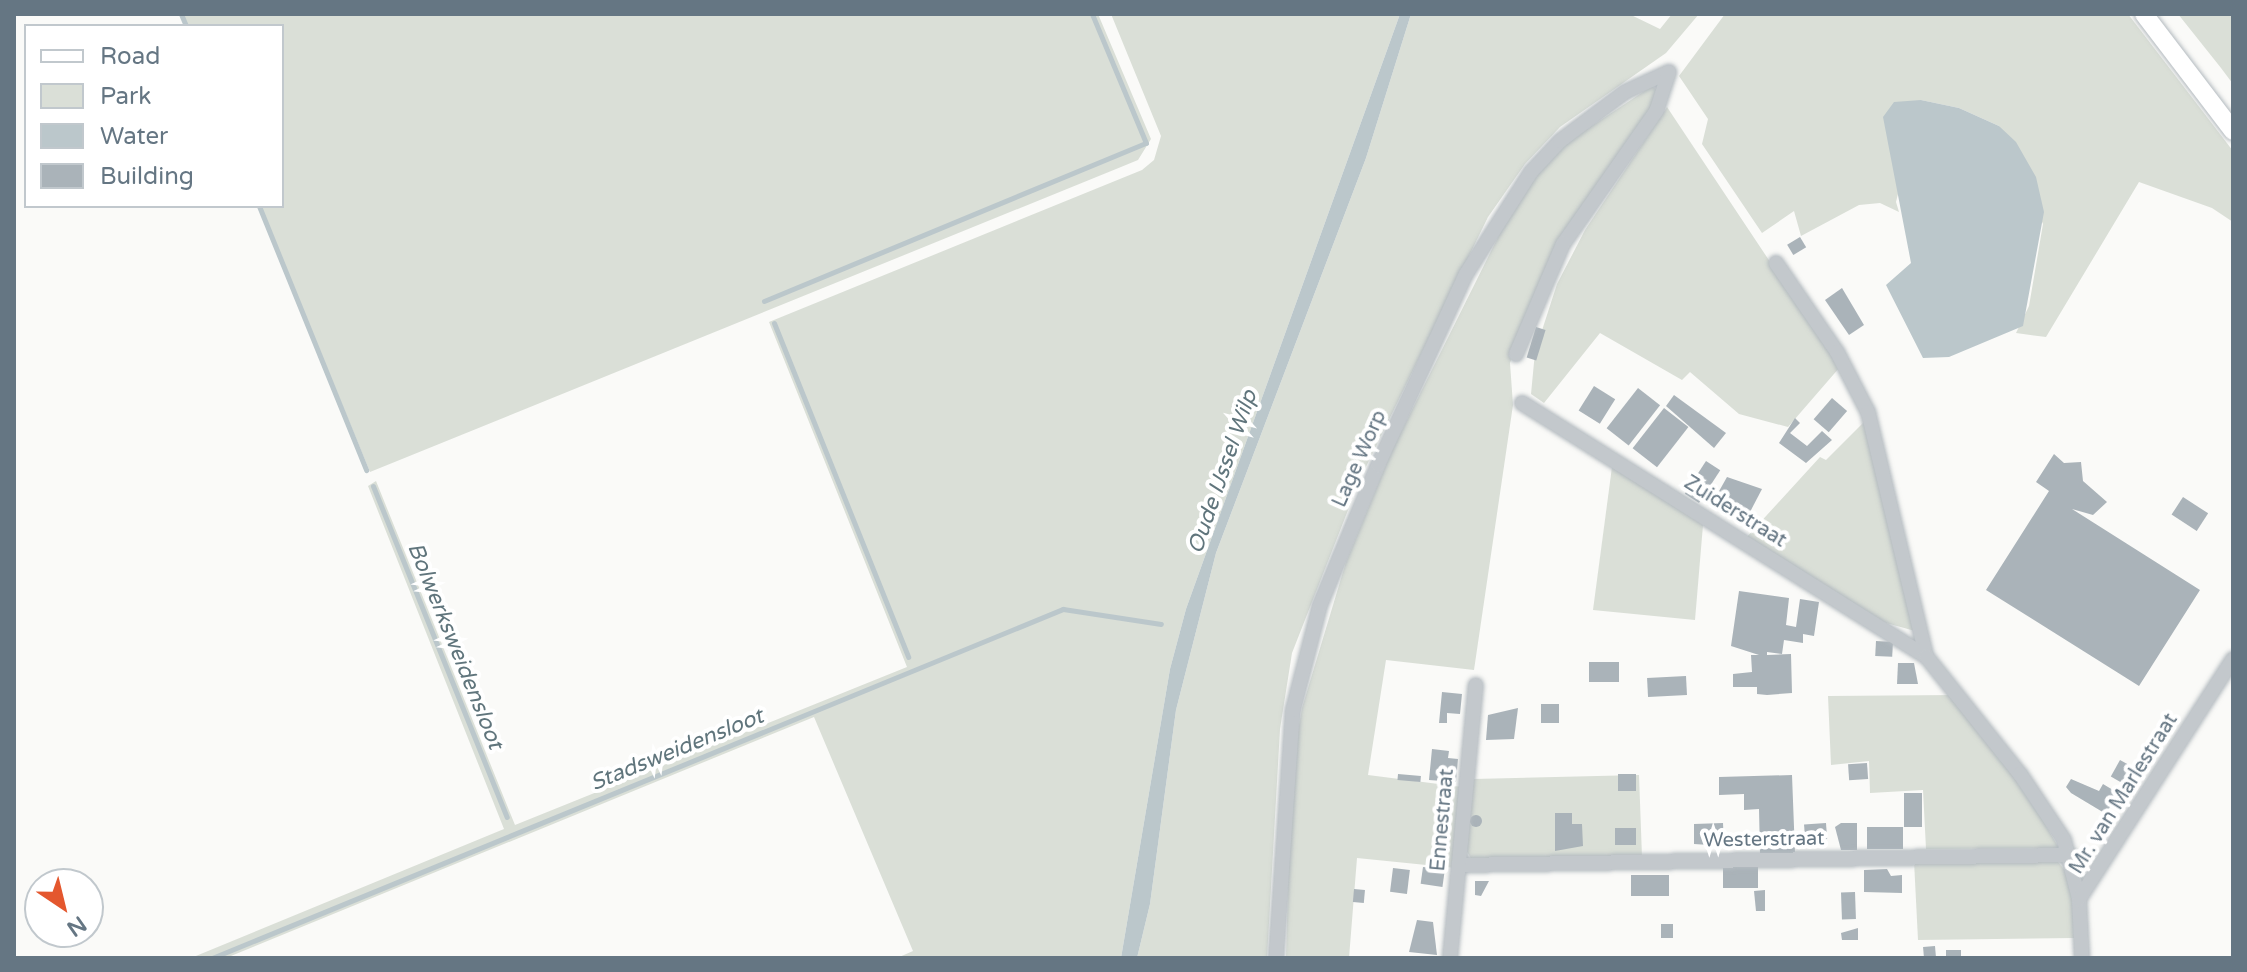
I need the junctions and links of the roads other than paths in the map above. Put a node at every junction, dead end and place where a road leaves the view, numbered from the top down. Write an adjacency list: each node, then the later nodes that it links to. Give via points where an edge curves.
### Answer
1 (2144, 14): 2 (main road)
2 (2233, 131)
3 (1776, 263): 6 (street, Zuiderstraat, via 1837,352 1868,412)
4 (1516, 354): 12 (street, Lage Worp, via 1563,244 1657,110 1669,72 1625,92 1560,141 1531,172 1466,274 1378,465 1320,605 1293,710)
5 (1522, 403): 6 (street, Zuiderstraat)
6 (1926, 656): 9 (street, Zuiderstraat, via 2035,794)
7 (2233, 659): 11 (street, Mr. van Marlestraat)
8 (1476, 685): 10 (street, Ennestraat)
9 (2070, 855): 10 (street, Westerstraat); 11 (street, Zuiderstraat)
10 (1459, 865): 13 (street, Ennestraat)
11 (2079, 899): 14 (street, Mr. van Marlestraat)
12 (1276, 958)
13 (1450, 958)
14 (2082, 958)

